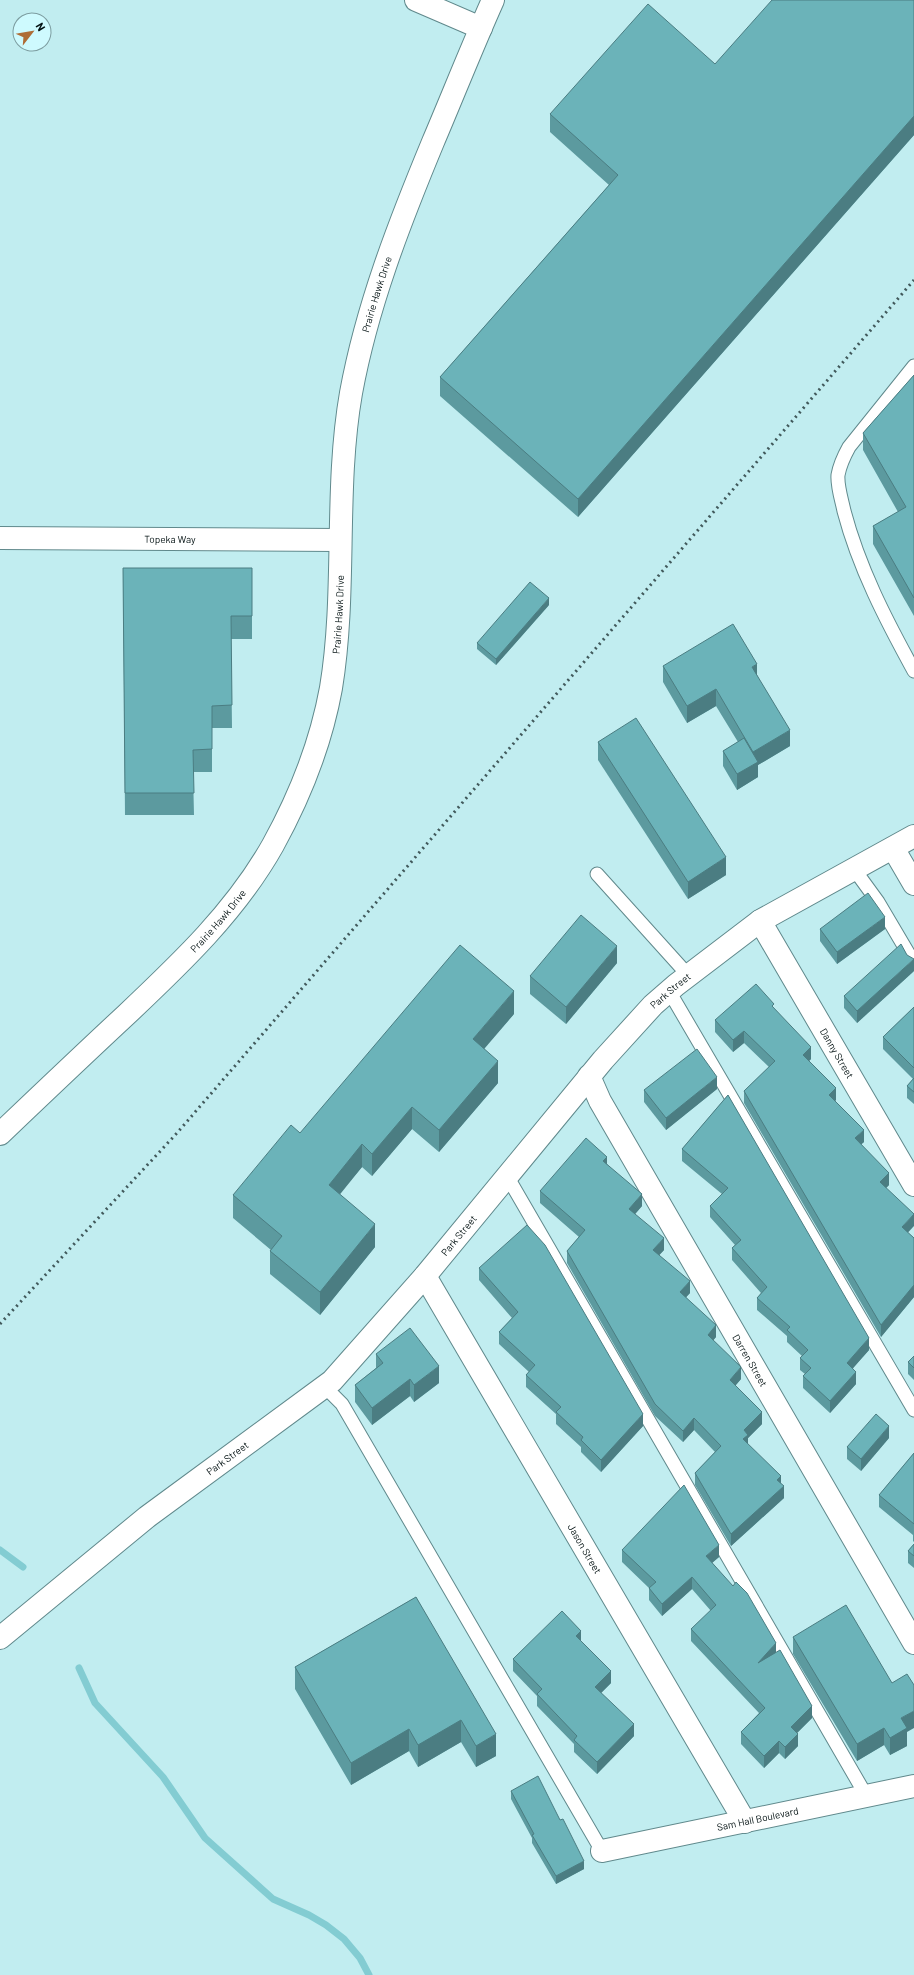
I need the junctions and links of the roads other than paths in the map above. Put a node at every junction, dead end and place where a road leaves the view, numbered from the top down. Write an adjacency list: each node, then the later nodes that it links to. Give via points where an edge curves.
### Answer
1 (416, 0): 3 (street)
2 (494, 0): 3 (street, Prairie Hawk Drive)
3 (481, 28): 6 (street, Prairie Hawk Drive, via 404,214 374,298 351,395 343,471)
4 (914, 366): 7 (lane, via 849,447 838,476 851,537 888,623)
5 (0, 538): 6 (street, Topeka Way)
6 (340, 540): 18 (street, Prairie Hawk Drive, via 335,655 324,717 300,792 274,843 241,895 192,951)
7 (914, 671)
8 (914, 836): 9 (street, Park Street)
9 (893, 848): 10 (street, Park Street); 12 (street)
10 (854, 869): 13 (street, Park Street); 14 (lane, via 878,902)
11 (597, 874): 15 (lane)
12 (914, 884)
13 (760, 921): 15 (street, Park Street); 20 (street, Danny Street)
14 (914, 963)
15 (688, 975): 16 (street, Park Street)
16 (669, 991): 17 (street, Park Street, via 622,1037); 23 (lane)
17 (589, 1076): 19 (street, Park Street); 25 (street, Darren Street, via 600,1101)
18 (0, 1134)
19 (508, 1176): 21 (street, Park Street); 27 (lane)
20 (914, 1185)
21 (425, 1276): 22 (street, Park Street); 28 (street, Jason Street)
22 (326, 1387): 24 (street, Park Street, via 147,1517); 29 (lane, via 342,1404)
23 (914, 1410)
24 (0, 1638)
25 (914, 1643)
26 (914, 1786): 27 (street, Sam Hall Boulevard)
27 (867, 1797): 28 (street, Sam Hall Boulevard)
28 (745, 1822): 29 (street, Sam Hall Boulevard)
29 (602, 1851)

